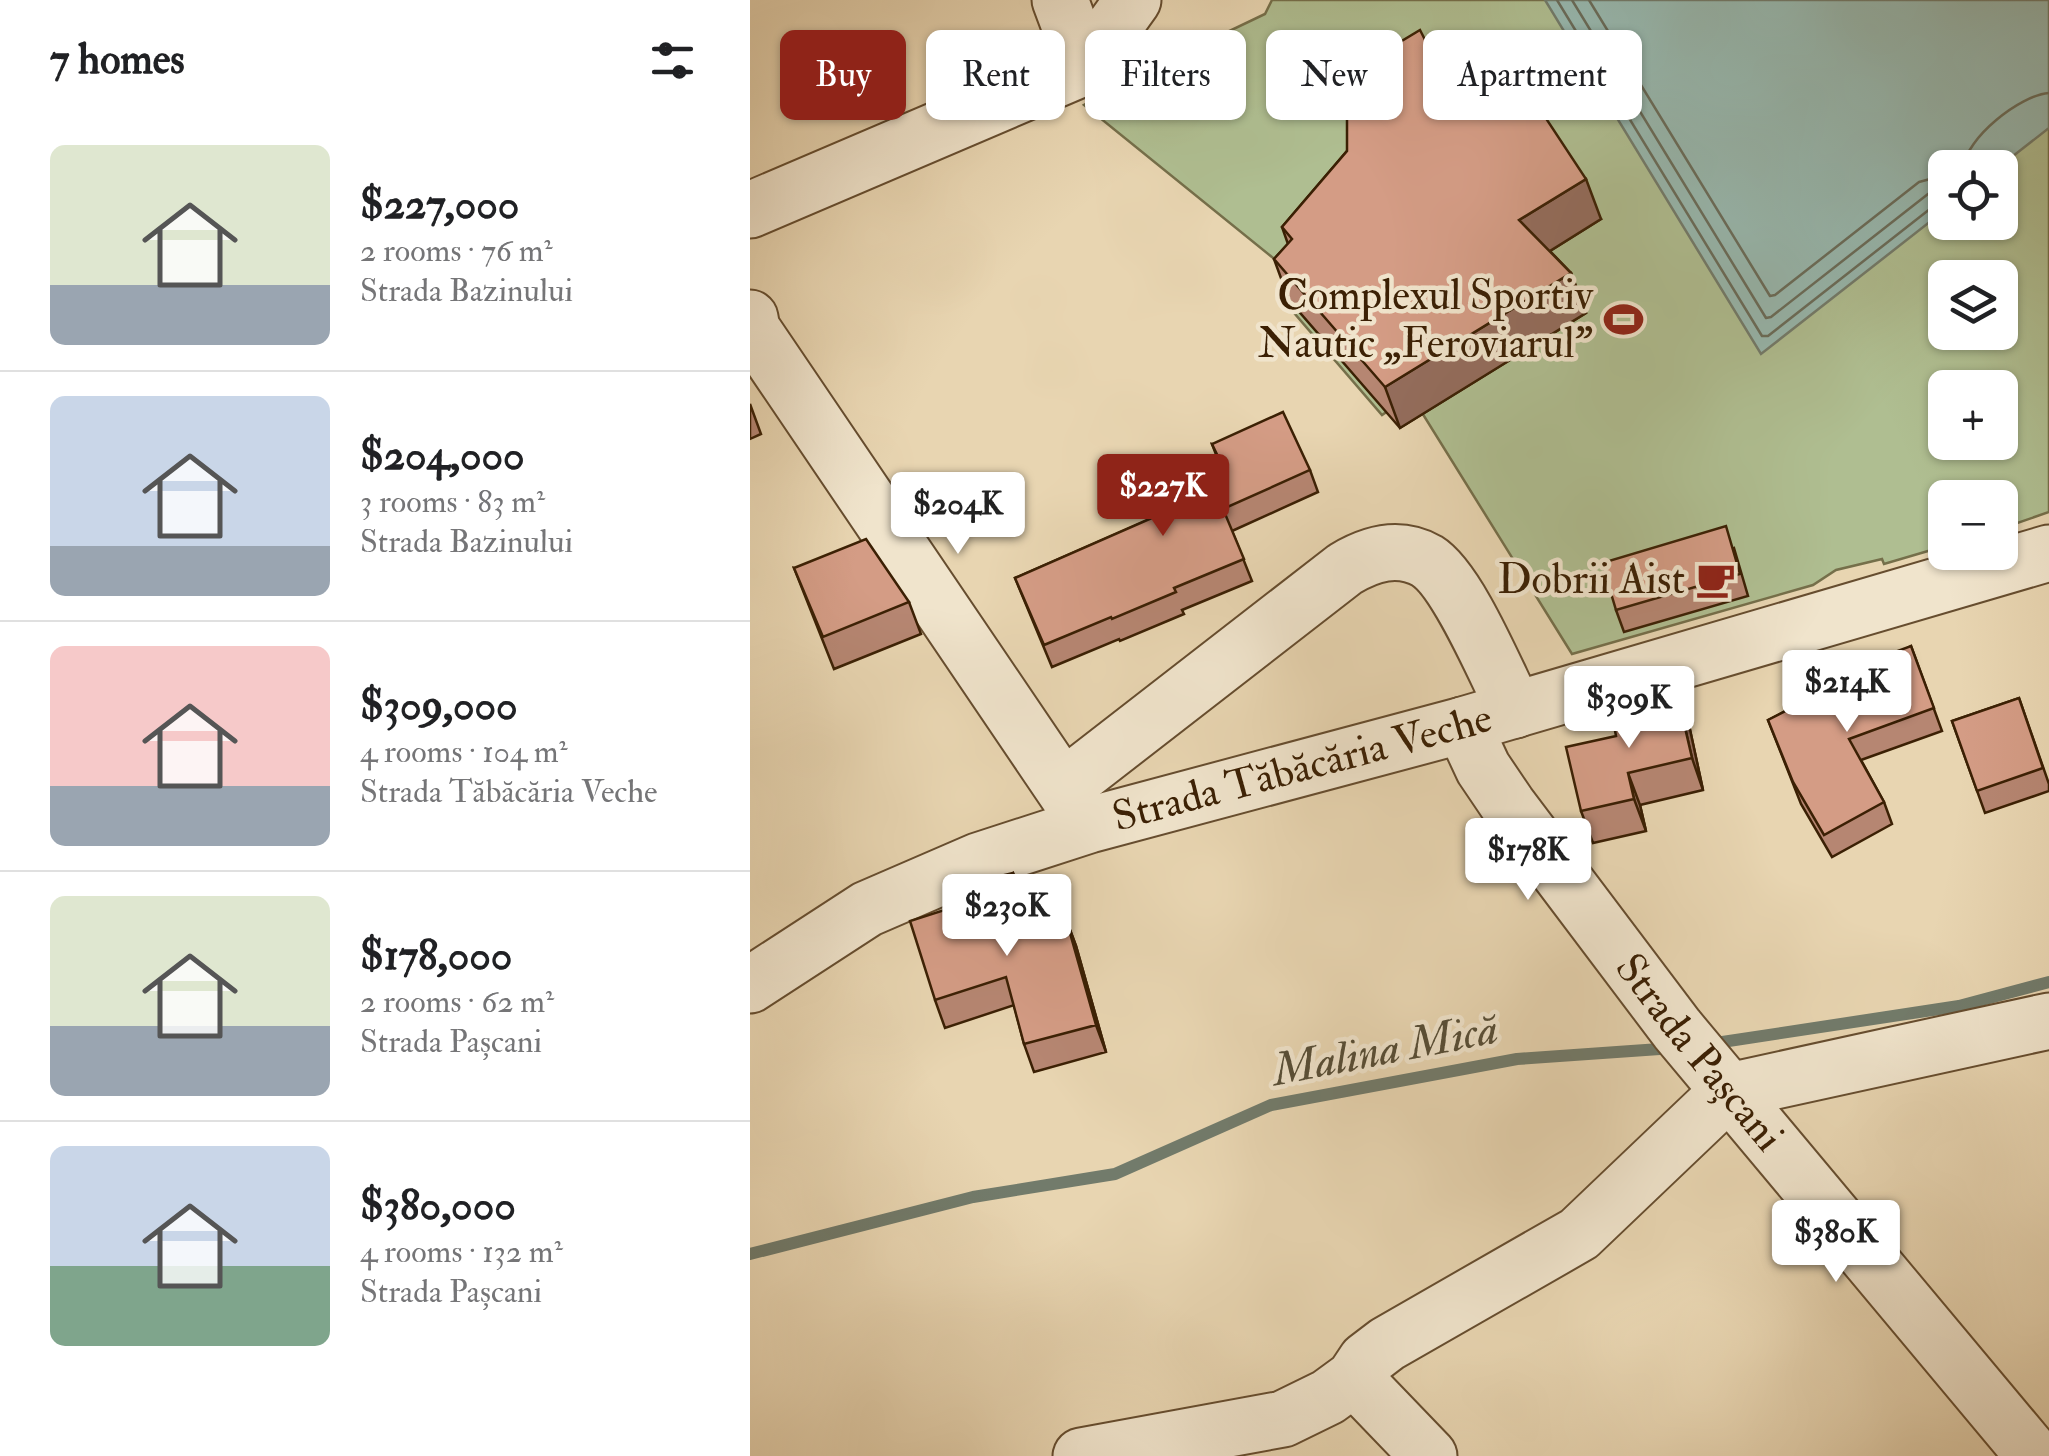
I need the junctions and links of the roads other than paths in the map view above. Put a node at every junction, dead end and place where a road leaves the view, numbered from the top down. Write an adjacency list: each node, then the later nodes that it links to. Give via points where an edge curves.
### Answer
1 (1060, 0): 4 (street)
2 (1134, 0): 3 (street)
3 (1113, 30)
4 (1085, 64)
5 (1085, 67): 6 (street)
6 (750, 210)
7 (750, 318): 11 (street, via 752,330)
8 (2049, 553): 9 (street, Strada Tăbăcăria Veche)
9 (1516, 710): 10 (street, Strada Tăbăcăria Veche); 11 (street, via 1456,594 1428,562 1398,552 1369,555 1345,569)
10 (1463, 725): 11 (street, Strada Tăbăcăria Veche); 14 (street, Strada Pașcani, via 1508,805)
11 (1077, 806): 12 (street, Strada Tăbăcăria Veche, via 978,861 867,910)
12 (750, 985)
13 (2049, 1021): 14 (street)
14 (1703, 1060): 15 (street, via 1579,1234 1387,1344); 18 (street, Strada Pașcani)
15 (1354, 1378): 16 (street, via 1283,1418); 17 (street)
16 (1081, 1456)
17 (1429, 1456)
18 (2034, 1456)

